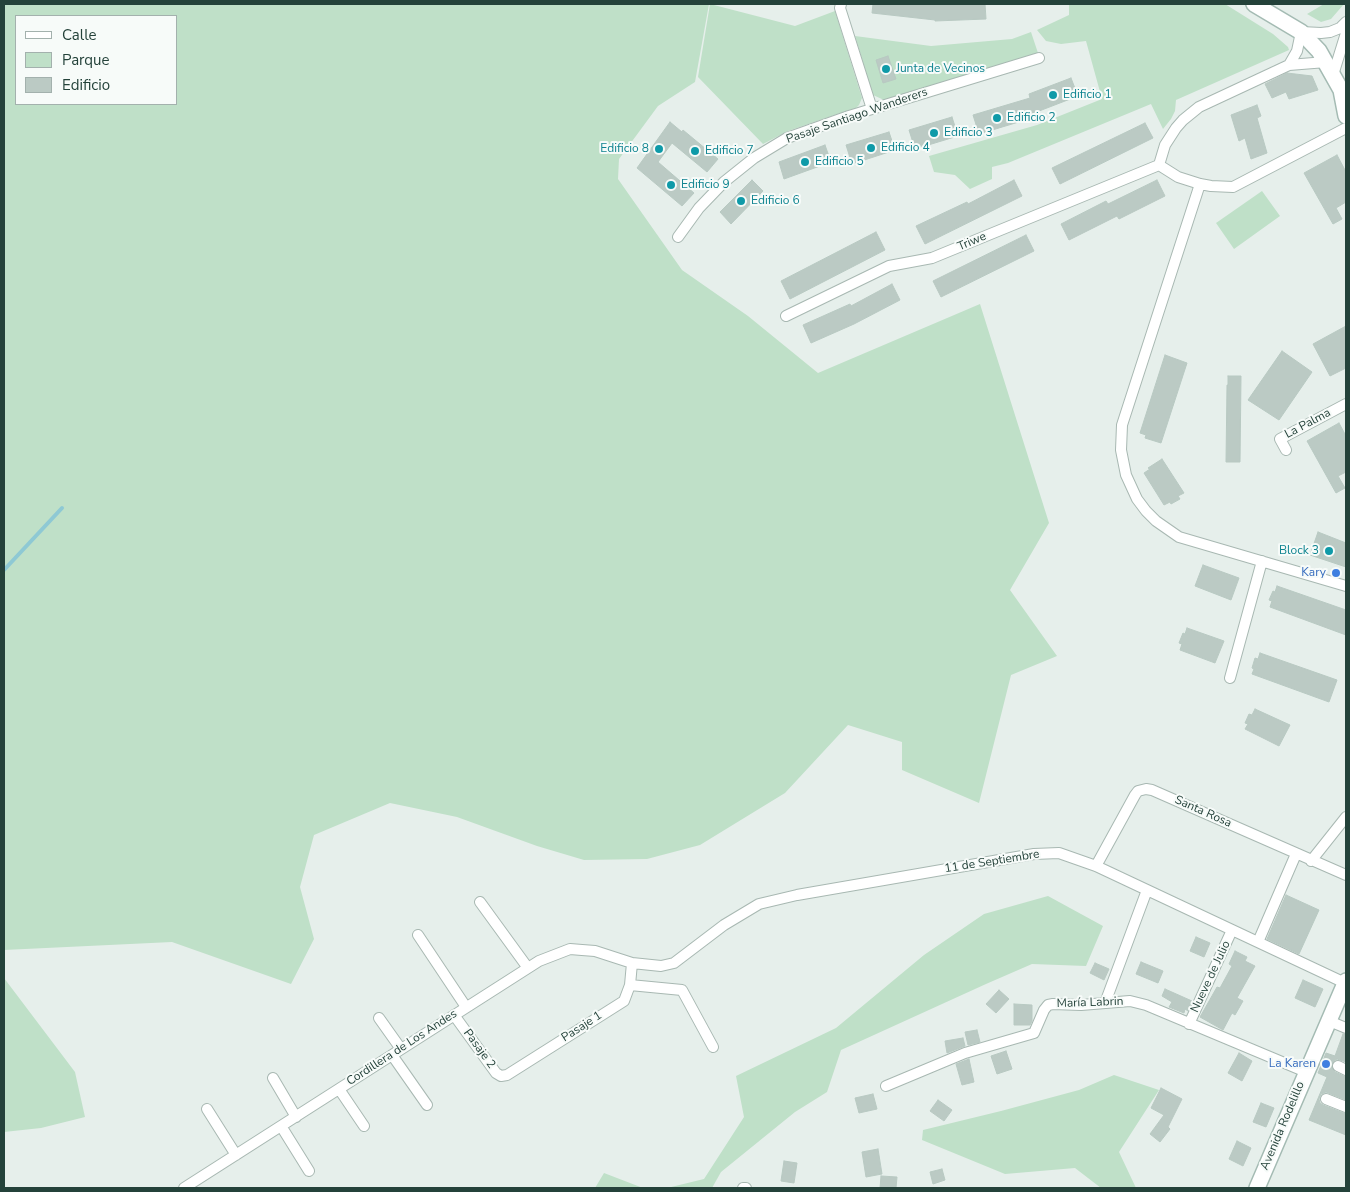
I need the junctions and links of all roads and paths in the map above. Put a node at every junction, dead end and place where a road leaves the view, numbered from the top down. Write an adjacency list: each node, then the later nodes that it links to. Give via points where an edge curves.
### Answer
1 (841, 4): 9 (street)
2 (1254, 4): 4 (street)
3 (1346, 22): 4 (street, via 1340,28 1321,34)
4 (1300, 32): 7 (street, via 1297,51); 8 (street, via 1319,51)
5 (1346, 33): 8 (street)
6 (1039, 58): 9 (street, Pasaje Santiago Wanderers)
7 (1289, 65): 8 (street); 12 (street, via 1190,113 1170,136)
8 (1329, 69): 10 (street, via 1341,90)
9 (872, 109): 14 (street, Pasaje Santiago Wanderers, via 787,138 754,158 710,195)
10 (1346, 116)
11 (1346, 128): 13 (street, via 1233,187)
12 (1159, 165): 13 (street, via 1178,177); 15 (street, Triwe, via 932,258 889,266)
13 (1200, 184): 18 (street, via 1122,425 1123,463 1138,500 1167,530 1179,537)
14 (678, 237)
15 (786, 316)
16 (1346, 404): 17 (street, La Palma, via 1280,439)
17 (1286, 450)
18 (1262, 561): 19 (street); 20 (street)
19 (1346, 586)
20 (1230, 678)
21 (1346, 817): 23 (street)
22 (1296, 854): 23 (street, Santa Rosa); 24 (street, Santa Rosa, via 1146,788 1134,795); 30 (street)
23 (1311, 860): 25 (street, Santa Rosa)
24 (1096, 866): 26 (street, 11 de Septiembre); 31 (street, 11 de Septiembre, via 1059,854 1034,854 797,895 759,904 724,925 674,963 661,966)
25 (1346, 875)
26 (1146, 890): 28 (street, 11 de Septiembre); 35 (street)
27 (480, 902): 32 (street)
28 (1232, 930): 30 (street, 11 de Septiembre); 40 (street, Nueve de Julio)
29 (418, 935): 36 (street)
30 (1258, 942): 33 (street, 11 de Septiembre)
31 (632, 963): 32 (street, Cordillera de Los Andes, via 595,951 570,949); 34 (street, Pasaje 1)
32 (528, 968): 36 (street, Cordillera de Los Andes)
33 (1346, 982): 39 (street, Avenida Rodelillo)
34 (630, 985): 42 (street, via 682,990); 45 (street, Pasaje 1, via 624,1001)
35 (1105, 1004): 40 (street, María Labrin, via 1130,1001); 47 (street, María Labrin, via 1048,1005 1034,1033 965,1053)
36 (466, 1007): 37 (street, Cordillera de Los Andes)
37 (454, 1015): 43 (street, Cordillera de Los Andes); 45 (street, Pasaje 2, via 496,1073)
38 (379, 1018): 43 (street)
39 (1329, 1021): 41 (street); 44 (street, Avenida Rodelillo)
40 (1189, 1024): 44 (street, María Labrin)
41 (1346, 1028)
42 (713, 1047)
43 (396, 1052): 48 (street, Cordillera de Los Andes); 50 (street)
44 (1306, 1072): 59 (street, Avenida Rodelillo)
45 (507, 1075)
46 (273, 1078): 53 (street)
47 (886, 1086)
48 (340, 1089): 53 (street, Cordillera de Los Andes); 55 (street)
49 (1326, 1099): 51 (street)
50 (427, 1106)
51 (1346, 1107)
52 (208, 1109): 56 (street)
53 (296, 1116): 54 (street, Cordillera de Los Andes)
54 (280, 1126): 56 (street, Cordillera de Los Andes); 57 (street)
55 (364, 1126)
56 (236, 1155): 58 (street, Cordillera de Los Andes)
57 (309, 1171)
58 (184, 1188)
59 (1257, 1188)

